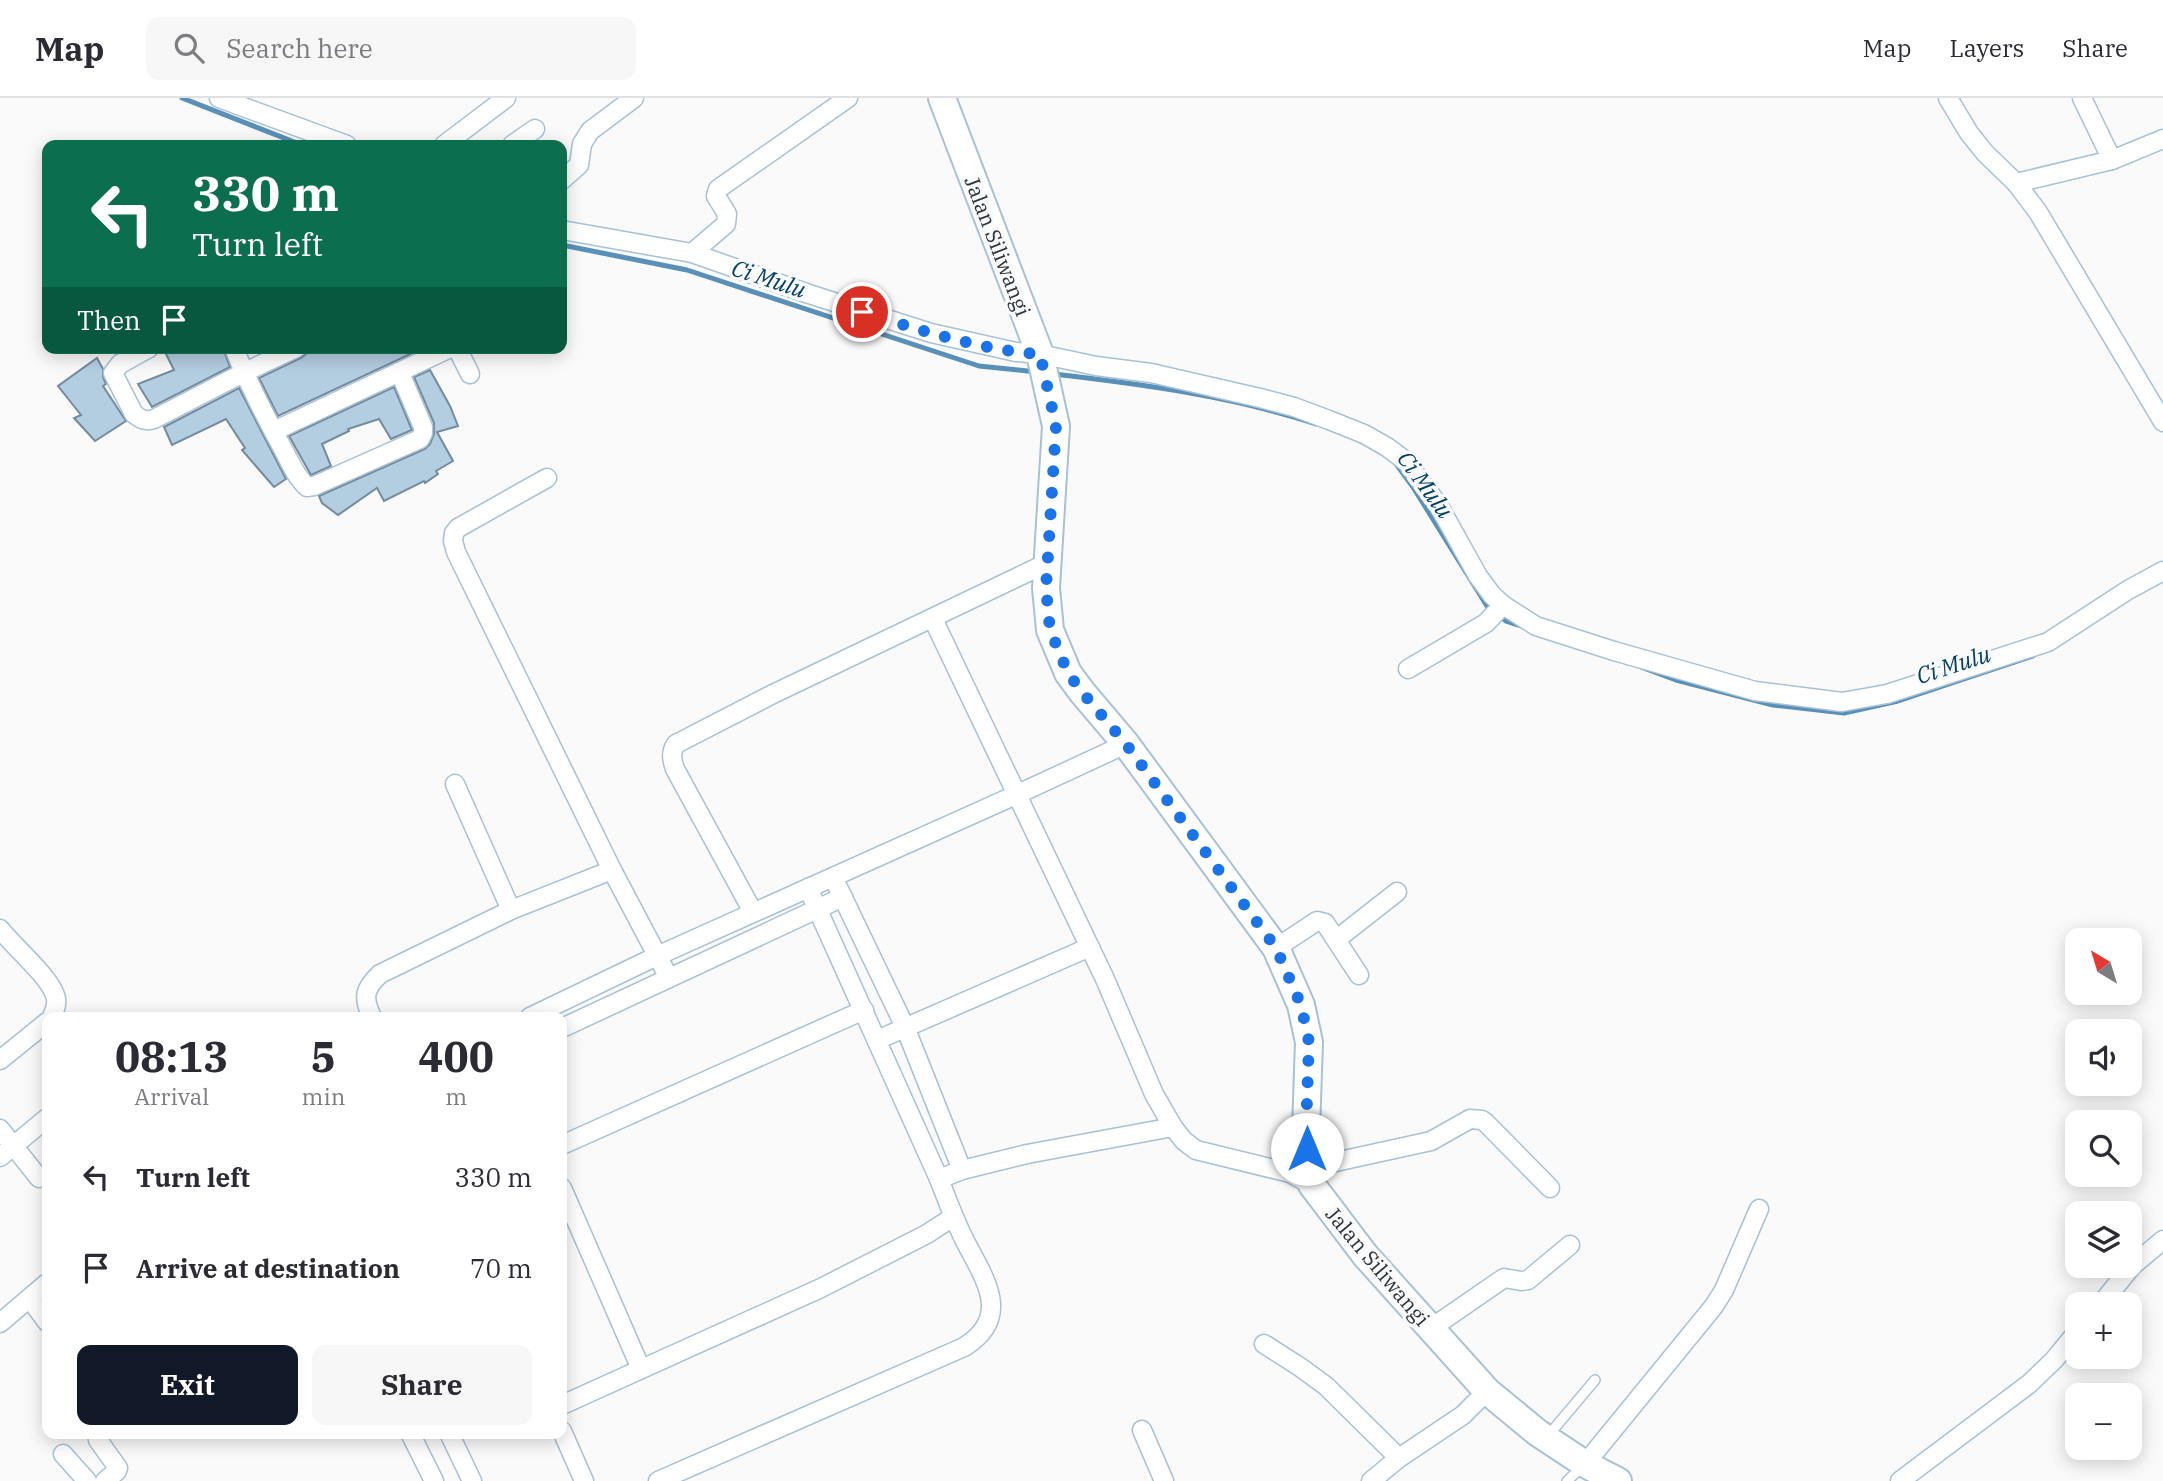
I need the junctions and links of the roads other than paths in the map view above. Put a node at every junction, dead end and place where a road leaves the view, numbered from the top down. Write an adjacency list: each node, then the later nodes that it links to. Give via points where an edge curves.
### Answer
1 (219, 98): 10 (street)
2 (506, 98): 11 (street)
3 (634, 98): 14 (street, via 593,127 582,144 578,167)
4 (848, 98): 17 (street, via 720,187 716,194 727,214 726,224)
5 (942, 98): 23 (street, Jalan Siliwangi)
6 (1948, 98): 15 (street, via 1985,153)
7 (2082, 98): 13 (street)
8 (535, 129): 12 (street)
9 (2163, 139): 13 (street)
10 (333, 140)
11 (451, 140)
12 (519, 140)
13 (2112, 160): 15 (street)
14 (567, 176)
15 (2017, 183): 27 (street)
16 (567, 231): 17 (street)
17 (692, 253): 23 (street, via 931,333)
18 (138, 354): 24 (street, via 113,373 134,414 142,420 154,419)
19 (236, 354): 24 (street)
20 (283, 354): 24 (street)
21 (438, 354): 25 (street)
22 (460, 354): 26 (street)
23 (1040, 354): 30 (street, Jalan Siliwangi, via 1056,426); 32 (street, via 1143,371 1260,398 1364,434 1407,462 1439,506 1478,576)
24 (243, 373): 28 (street)
25 (400, 373): 28 (street); 28 (street, via 423,426 422,437 410,445 310,487 300,479)
26 (470, 374)
27 (2163, 422)
28 (274, 431)
29 (547, 478): 38 (street, via 458,528 453,541)
30 (1047, 563): 33 (street); 35 (street, Jalan Siliwangi, via 1046,607 1059,653 1068,673)
31 (2163, 571): 32 (street, via 2048,642 1887,694 1842,702 1755,691 1674,669 1536,626)
32 (1502, 606): 34 (street, via 1486,623)
33 (933, 619): 37 (street); 45 (street, via 773,694 672,750 675,769)
34 (1408, 669)
35 (1126, 744): 37 (street); 49 (street, Jalan Siliwangi)
36 (455, 784): 44 (street)
37 (1018, 794): 39 (street); 48 (street)
38 (612, 870): 44 (street); 50 (street)
39 (833, 877): 40 (street); 42 (street)
40 (808, 888): 43 (street); 45 (street)
41 (1397, 892): 47 (street)
42 (843, 897): 43 (street); 59 (street)
43 (817, 909): 52 (street); 53 (street)
44 (512, 911): 55 (street, via 380,974 367,989)
45 (753, 912): 50 (street)
46 (2, 934): 54 (street, via 55,993)
47 (1337, 939): 49 (street, via 1325,923 1317,921); 51 (street)
48 (1090, 947): 59 (street); 63 (street)
49 (1276, 948): 68 (street, Jalan Siliwangi, via 1301,1005 1309,1042 1306,1130)
50 (657, 956): 52 (street); 56 (street)
51 (1359, 975)
52 (668, 978): 58 (street)
53 (864, 1010): 60 (street); 65 (street)
54 (54, 1012)
55 (370, 1012)
56 (553, 1012)
57 (42, 1026): 61 (street)
58 (567, 1026)
59 (905, 1027): 60 (street); 67 (street)
60 (877, 1040): 70 (street)
61 (0, 1060)
62 (42, 1122): 66 (street)
63 (1172, 1127): 67 (street); 68 (street, via 1196,1150)
64 (0, 1129): 66 (street)
65 (567, 1143)
66 (7, 1152): 69 (street)
67 (962, 1170): 70 (street)
68 (1310, 1176): 71 (street, via 1431,1141 1476,1119 1486,1123); 82 (street, Jalan Siliwangi, via 1365,1255)
69 (39, 1178)
70 (939, 1179): 74 (street)
71 (1550, 1188)
72 (567, 1199): 85 (street)
73 (1759, 1209): 97 (street, via 1714,1306)
74 (953, 1217): 85 (street, via 821,1288); 103 (street, via 986,1279 991,1298 990,1312 977,1339)
75 (2163, 1240): 78 (street)
76 (1570, 1245): 82 (street, via 1528,1280 1504,1278)
77 (42, 1288): 79 (street)
78 (2111, 1292)
79 (30, 1299): 80 (street); 81 (street)
80 (42, 1315)
81 (0, 1323)
82 (1430, 1329): 87 (street, Jalan Siliwangi)
83 (1264, 1344): 96 (street, via 1326,1386)
84 (2065, 1347): 107 (street, via 2029,1384)
85 (641, 1369): 88 (street)
86 (1595, 1380): 90 (lane)
87 (1487, 1391): 90 (street, Jalan Siliwangi); 96 (street, via 1463,1415)
88 (567, 1403)
89 (1142, 1430): 104 (street)
90 (1545, 1438): 97 (street, Jalan Siliwangi)
91 (98, 1439): 99 (street, via 118,1468)
92 (413, 1439): 100 (street)
93 (452, 1439): 101 (street)
94 (566, 1439): 102 (street)
95 (63, 1454): 98 (street)
96 (1399, 1458): 105 (street)
97 (1576, 1472): 106 (street, Jalan Siliwangi)
98 (87, 1481)
99 (105, 1481)
100 (434, 1481)
101 (472, 1481)
102 (584, 1481)
103 (658, 1481)
104 (1164, 1481)
105 (1371, 1481)
106 (1618, 1481)
107 (1900, 1481)

